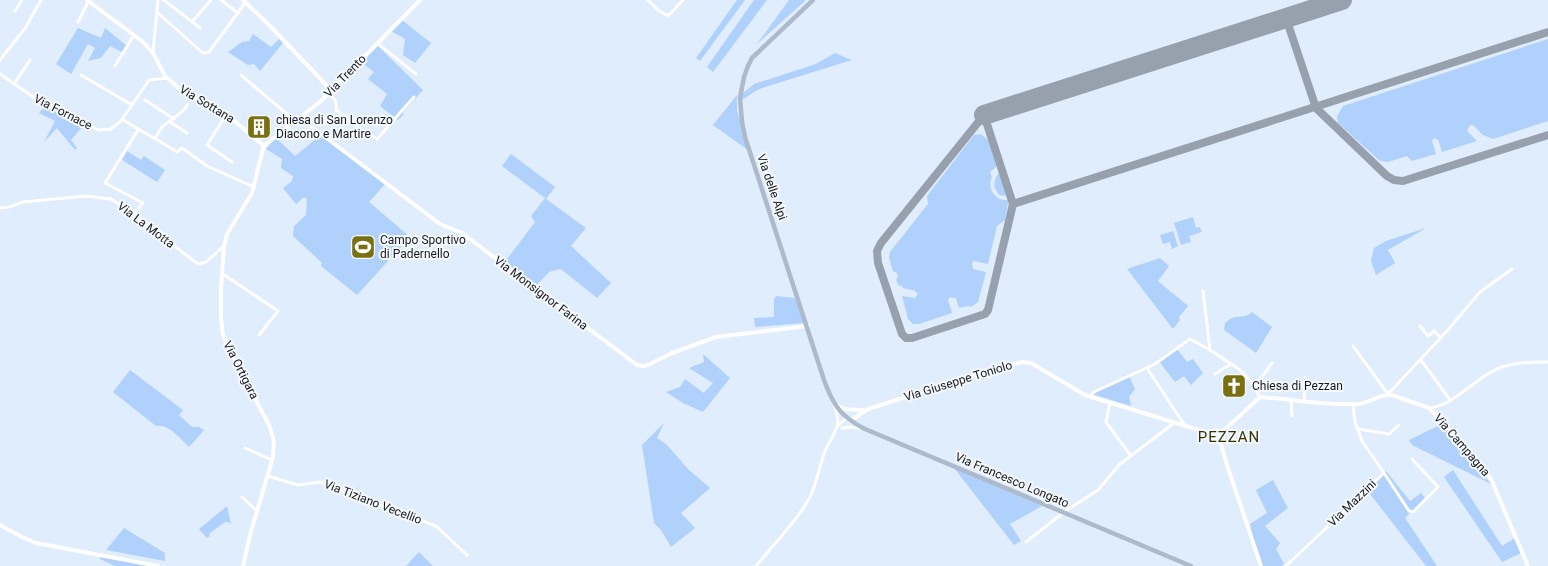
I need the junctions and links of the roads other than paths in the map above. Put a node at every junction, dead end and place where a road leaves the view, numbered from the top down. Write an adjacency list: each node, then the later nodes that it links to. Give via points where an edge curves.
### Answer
1 (22, 0): 13 (street)
2 (41, 0): 22 (street, via 26,27)
3 (88, 0): 16 (street); 19 (street, Via Sottana)
4 (158, 0): 14 (street)
5 (164, 0): 17 (street)
6 (211, 0): 17 (street)
7 (221, 0): 15 (street)
8 (420, 0): 20 (street, Via Trento)
9 (648, 0): 10 (street, via 668,16)
10 (683, 0)
11 (813, 0): 54 (main road, Via delle Alpi, via 752,58 740,98 745,137)
12 (244, 1): 15 (street); 31 (street)
13 (15, 11)
14 (158, 13): 15 (street, via 203,53 209,52); 21 (street)
15 (238, 13)
16 (78, 22)
17 (192, 22): 18 (street)
18 (200, 28)
19 (134, 35): 21 (street, Via Sottana); 24 (street)
20 (377, 43): 26 (street); 31 (street, Via Trento)
21 (153, 52): 29 (street, Via Sottana)
22 (0, 60)
23 (30, 60): 30 (street)
24 (115, 66)
25 (0, 74): 30 (street, Via Fornace)
26 (416, 74)
27 (81, 75): 35 (street)
28 (241, 75): 40 (street)
29 (167, 78): 35 (street, Via Fornace, via 150,80); 36 (street, Via Sottana, via 182,91)
30 (14, 84): 38 (street, Via Fornace, via 42,103 99,130 111,129)
31 (330, 91): 32 (street, via 336,110 377,139); 37 (street, Via Trento)
32 (414, 97)
33 (145, 100): 39 (street)
34 (188, 104): 39 (street)
35 (132, 105): 38 (street, Via Fornace)
36 (226, 115): 45 (street, Via Sottana); 46 (street, via 207,145)
37 (300, 118): 40 (street, Via Trento); 54 (street, Via Monsignor Farina, via 440,224 462,233 637,365 648,365 709,338)
38 (122, 119): 42 (street)
39 (174, 119): 41 (street)
40 (295, 121): 45 (street, Via Trento)
41 (170, 122): 43 (street); 44 (street)
42 (138, 130): 44 (street); 49 (street, via 105,183 143,203)
43 (187, 133)
44 (155, 138): 47 (street, via 177,152 182,148 207,166)
45 (264, 146): 47 (street, Via Ortigara)
46 (232, 162)
47 (254, 186): 50 (street, Via Ortigara, via 227,234)
48 (0, 208): 49 (street, Via La Motta, via 23,202 94,196 111,199)
49 (133, 215): 50 (street, Via La Motta, via 198,264 206,262)
50 (224, 246): 52 (street, Via Ortigara)
51 (1512, 269): 57 (street, via 1480,292)
52 (223, 274): 56 (street, via 278,311); 96 (street, Via Ortigara, via 223,335 272,431)
53 (1203, 290): 59 (street)
54 (808, 326): 74 (main road, Via delle Alpi)
55 (1420, 326): 57 (street, via 1427,336 1434,331)
56 (259, 335)
57 (1441, 338): 60 (street)
58 (1353, 346): 68 (street)
59 (1210, 350): 63 (street); 64 (street, via 1190,339)
60 (1420, 360): 68 (street); 73 (street)
61 (1272, 362): 67 (street)
62 (1548, 362): 73 (street, via 1518,363 1497,369)
63 (1231, 364): 65 (street); 67 (street, via 1249,379)
64 (1147, 368): 69 (street); 87 (street)
65 (1215, 374)
66 (1305, 377): 72 (street)
67 (1254, 388): 70 (street)
68 (1388, 394): 76 (street); 77 (street)
69 (1090, 396): 75 (street, Via Giuseppe Toniolo); 78 (street, Via Giuseppe Toniolo, via 1031,363 1022,362)
70 (1260, 397): 71 (street); 92 (street)
71 (1291, 399): 72 (street); 81 (street)
72 (1304, 400): 76 (street)
73 (1450, 400): 77 (street)
74 (833, 401): 79 (street, Via Giuseppe Toniolo, via 844,409); 82 (main road, Via Francesco Longato); 86 (street)
75 (1110, 403): 83 (street, Via Giuseppe Toniolo); 94 (street, via 1106,422)
76 (1353, 404): 89 (street, Via Mazzini)
77 (1429, 408): 111 (street, Via Campagna, via 1462,441 1491,480)
78 (868, 409): 79 (street, Via Giuseppe Toniolo); 80 (street, Via Giuseppe Toniolo)
79 (861, 410): 82 (street)
80 (856, 416): 82 (street, Via Giuseppe Toniolo); 84 (street)
81 (1292, 416)
82 (848, 419): 84 (main road, Via Francesco Longato); 86 (street, Via Giuseppe Toniolo); 88 (street, Via Giuseppe Toniolo)
83 (1174, 423): 87 (street, Via Giuseppe Toniolo); 94 (street)
84 (857, 425): 90 (main road, Via Francesco Longato)
85 (1399, 425): 89 (street, via 1389,434)
86 (838, 426): 91 (street, Via Giuseppe Toniolo)
87 (1185, 426): 92 (street, Via Giuseppe Toniolo)
88 (842, 428): 90 (street); 91 (street, Via Giuseppe Toniolo)
89 (1358, 428): 97 (street, Via Mazzini, via 1362,441)
90 (865, 429): 101 (main road, Via Francesco Longato)
91 (834, 435): 107 (street, Via Giuseppe Toniolo, via 825,451 808,501)
92 (1219, 437): 109 (street)
93 (245, 448): 96 (street)
94 (1131, 456): 101 (street, via 1098,490)
95 (1412, 459): 97 (street, via 1438,487 1413,512 1409,511)
96 (272, 460): 98 (street, Via Ortigara)
97 (1384, 473): 110 (street, Via Mazzini)
98 (268, 476): 100 (street, Via Ortigara); 104 (street, Via Tiziano Vecellio, via 298,485 320,482 436,526)
99 (242, 497): 100 (street)
100 (257, 511): 106 (street, Via Ortigara)
101 (1064, 512): 103 (street); 108 (main road, Via Francesco Longato)
102 (0, 525): 105 (street, via 36,542)
103 (1026, 542)
104 (467, 555)
105 (158, 566)
106 (243, 566)
107 (756, 566)
108 (1192, 566)
109 (1261, 566)
110 (1286, 566)
111 (1528, 566)

